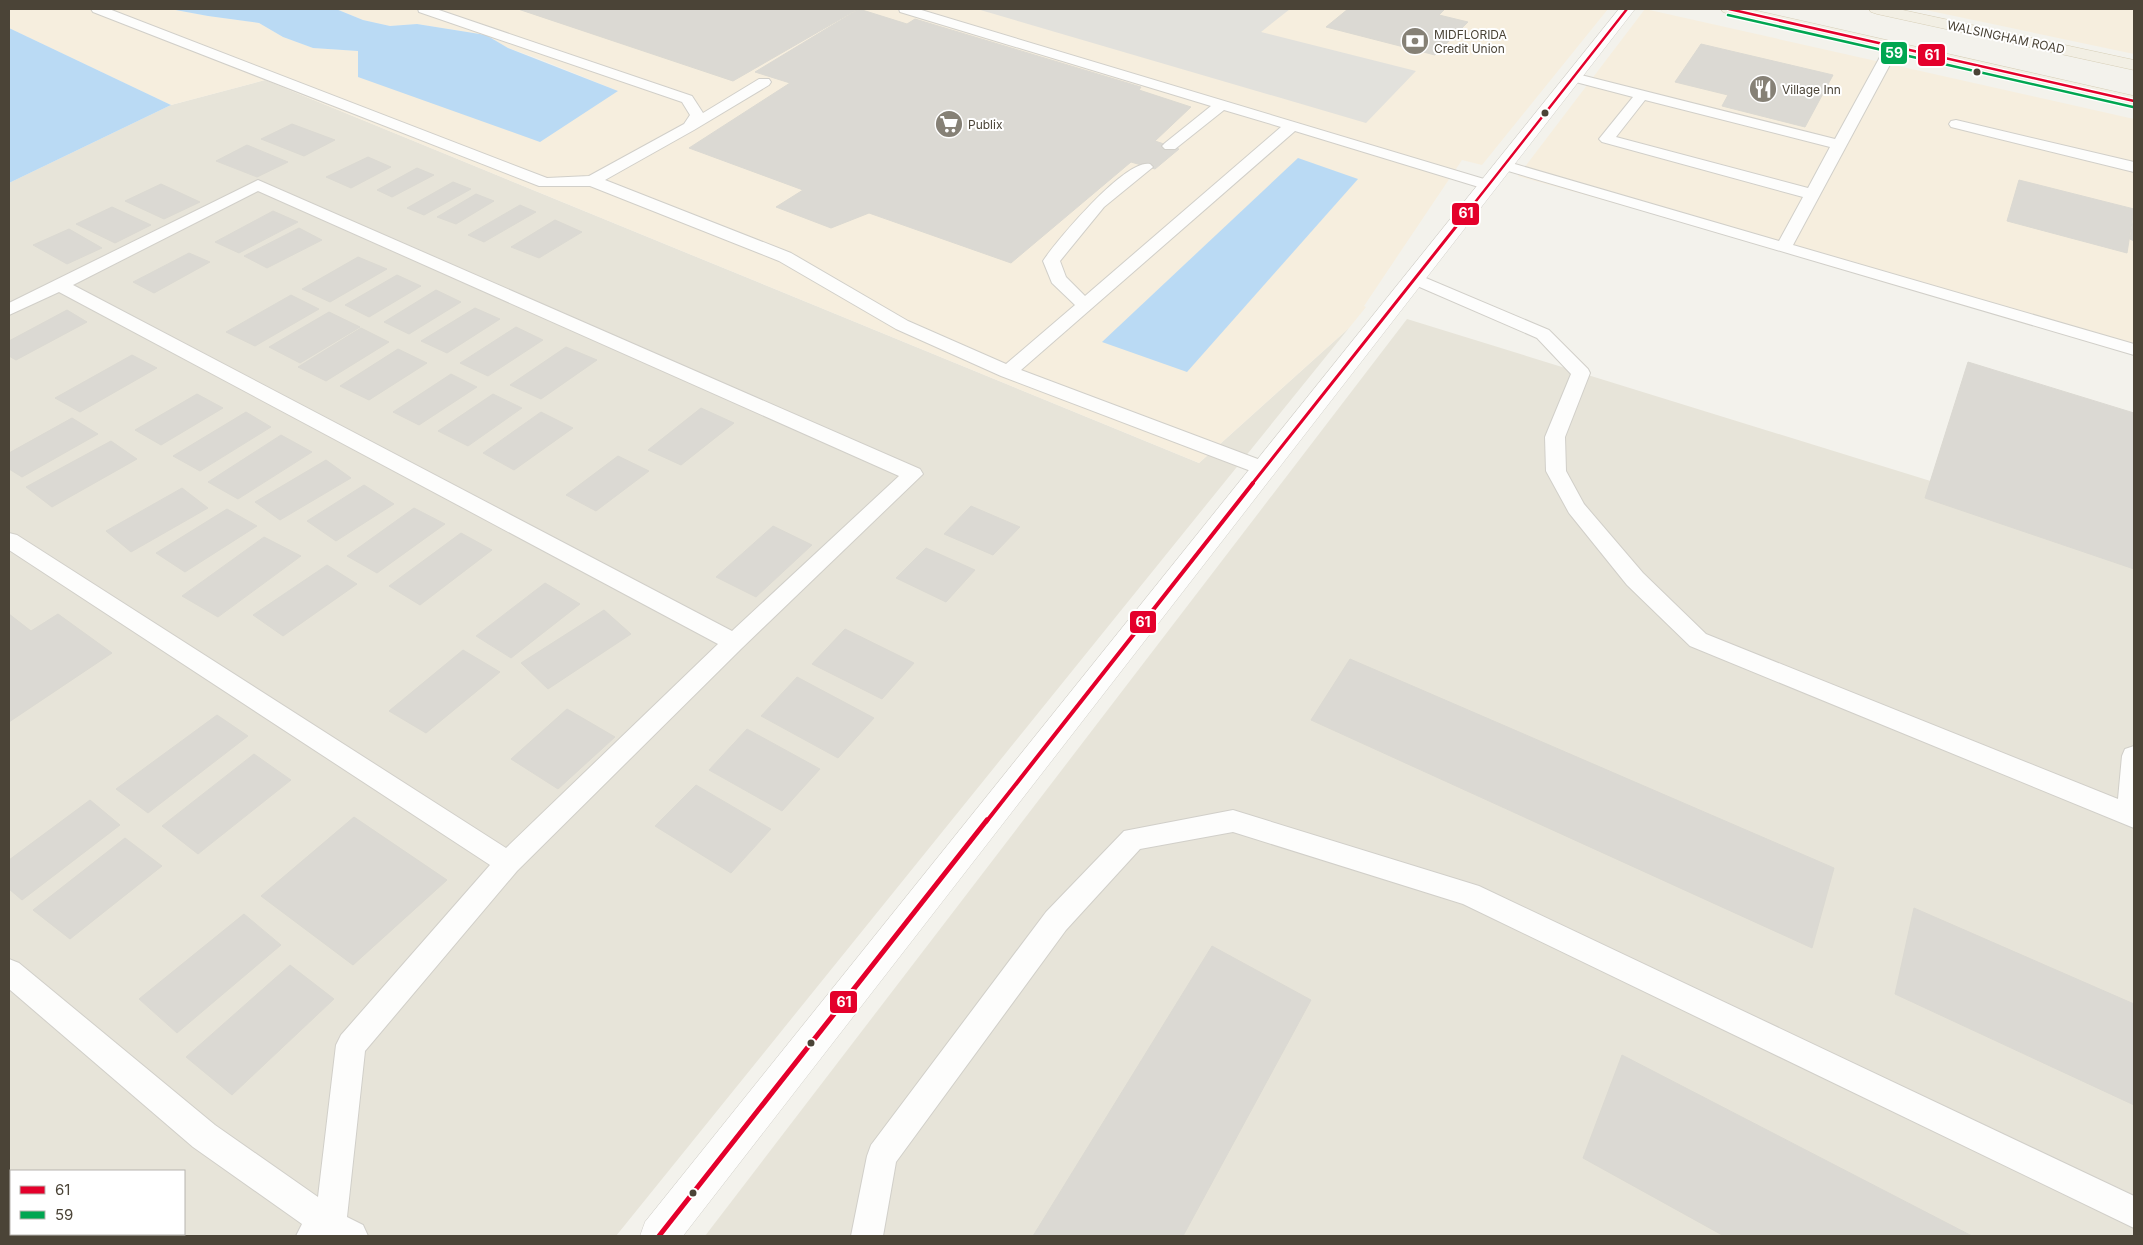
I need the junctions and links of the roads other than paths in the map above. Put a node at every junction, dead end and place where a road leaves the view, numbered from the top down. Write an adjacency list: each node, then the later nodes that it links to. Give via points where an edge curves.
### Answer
1 (98, 9): 22 (lane, via 545,183)
2 (424, 9): 16 (lane, via 687,99 697,115)
3 (905, 9): 13 (lane)
4 (1627, 9): 9 (street)
5 (1729, 9): 7 (main road)
6 (1877, 9): 8 (main road, WALSINGHAM ROAD)
7 (1893, 46): 12 (main road); 17 (lane)
8 (2134, 65)
9 (1573, 77): 11 (lane); 21 (street)
10 (764, 82): 16 (lane)
11 (1642, 94): 17 (lane); 23 (lane, via 1607,139)
12 (2134, 101)
13 (1222, 104): 15 (lane); 18 (lane)
14 (1956, 124): 20 (lane)
15 (1292, 126): 21 (lane); 27 (lane)
16 (689, 127): 22 (lane)
17 (1839, 145): 23 (lane)
18 (1170, 146)
19 (1145, 167): 27 (lane, via 1098,204 1051,261 1058,279)
20 (2134, 167)
21 (1496, 175): 24 (lane); 25 (street)
22 (592, 181): 30 (lane, via 785,258 902,325)
23 (1812, 194): 24 (lane)
24 (1784, 247): 29 (lane)
25 (1414, 278): 31 (street); 35 (lane, via 1543,334 1581,373 1555,436 1556,470 1576,508 1629,572 1698,640)
26 (58, 284): 28 (lane); 33 (lane); 33 (lane, via 258,185 913,474)
27 (1085, 305): 30 (lane)
28 (9, 310)
29 (2134, 350)
30 (1008, 372): 31 (lane)
31 (1264, 469): 40 (street)
32 (9, 540): 36 (lane)
33 (734, 642): 36 (lane)
34 (2134, 756): 35 (lane)
35 (2132, 816)
36 (508, 863): 39 (lane, via 351,1045)
37 (9, 972): 39 (lane, via 204,1136)
38 (2134, 1212): 41 (lane, via 1470,894 1234,821 1133,839 1056,922 882,1156)
39 (331, 1232)
40 (659, 1236)
41 (867, 1236)

